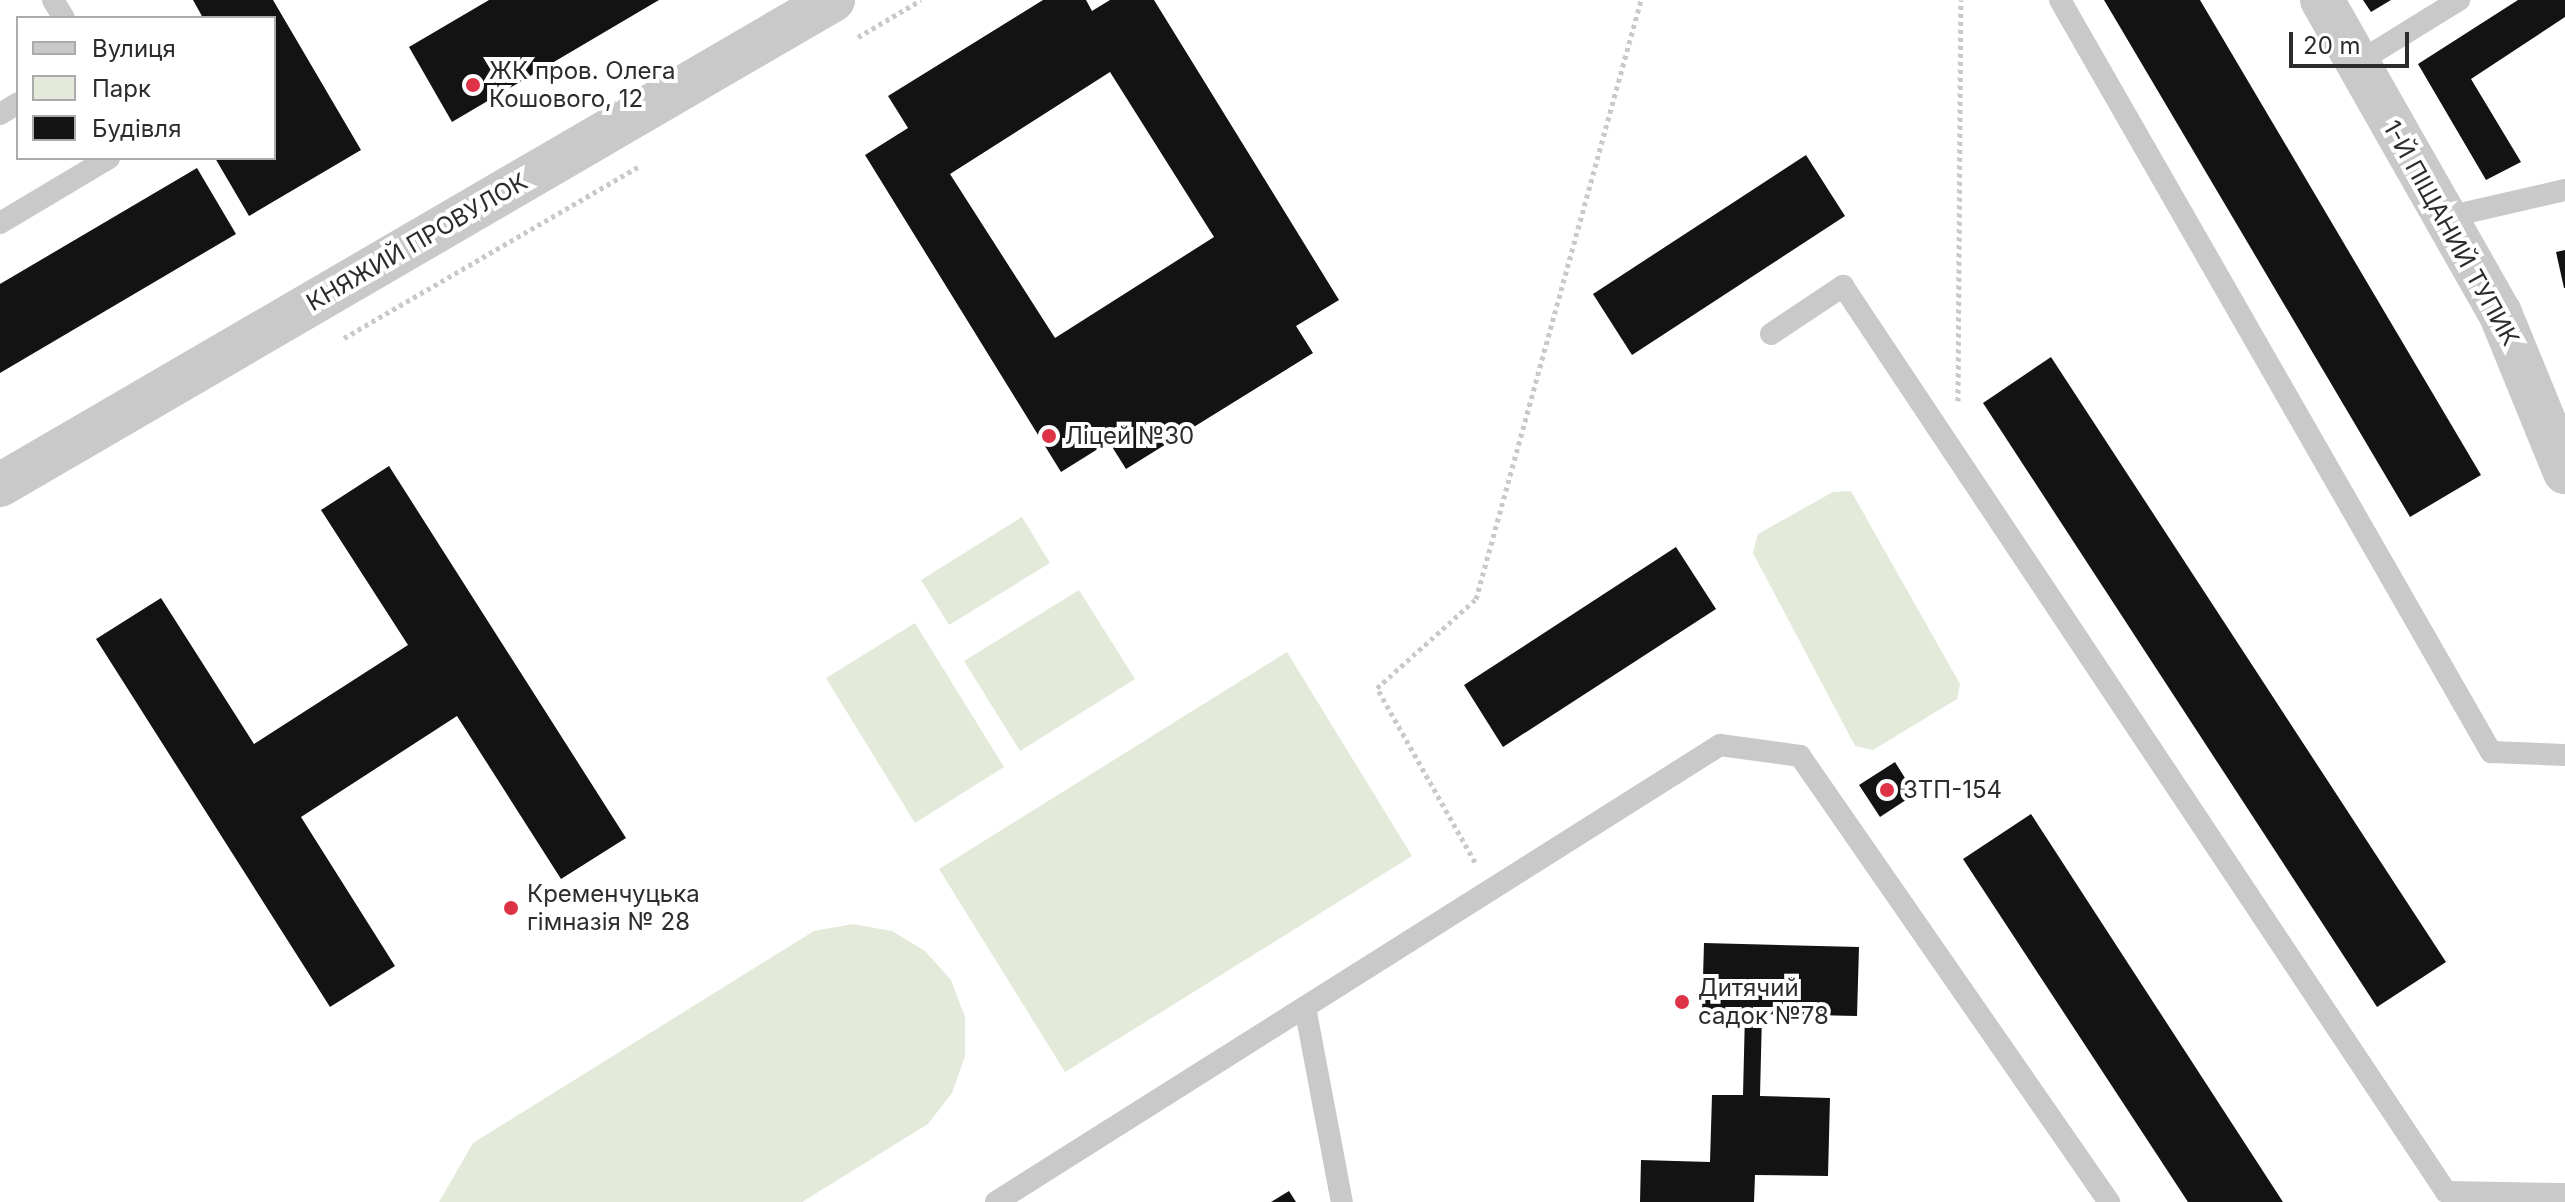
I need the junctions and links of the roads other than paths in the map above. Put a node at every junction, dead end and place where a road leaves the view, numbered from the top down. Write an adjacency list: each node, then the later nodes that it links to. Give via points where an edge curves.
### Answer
1 (833, 0): 12 (street, КНЯЖИЙ ПРОВУЛОК)
2 (2060, 0): 13 (lane, via 2491,752)
3 (2322, 0): 5 (street, 1-Й ПІЩАНИЙ ТУПИК)
4 (2459, 0): 5 (lane)
5 (2357, 63): 8 (street, 1-Й ПІЩАНИЙ ТУПИК)
6 (106, 160): 9 (lane)
7 (2565, 190): 8 (lane)
8 (2443, 218): 11 (street, 1-Й ПІЩАНИЙ ТУПИК, via 2500,313)
9 (0, 223)
10 (1771, 334): 15 (lane, via 1843,286 2446,1192)
11 (2565, 472)
12 (0, 485)
13 (2565, 755)
14 (1305, 1007): 16 (lane); 17 (lane); 18 (lane, via 1720,745 1800,756)
15 (2565, 1194)
16 (996, 1202)
17 (1342, 1202)
18 (2109, 1202)

